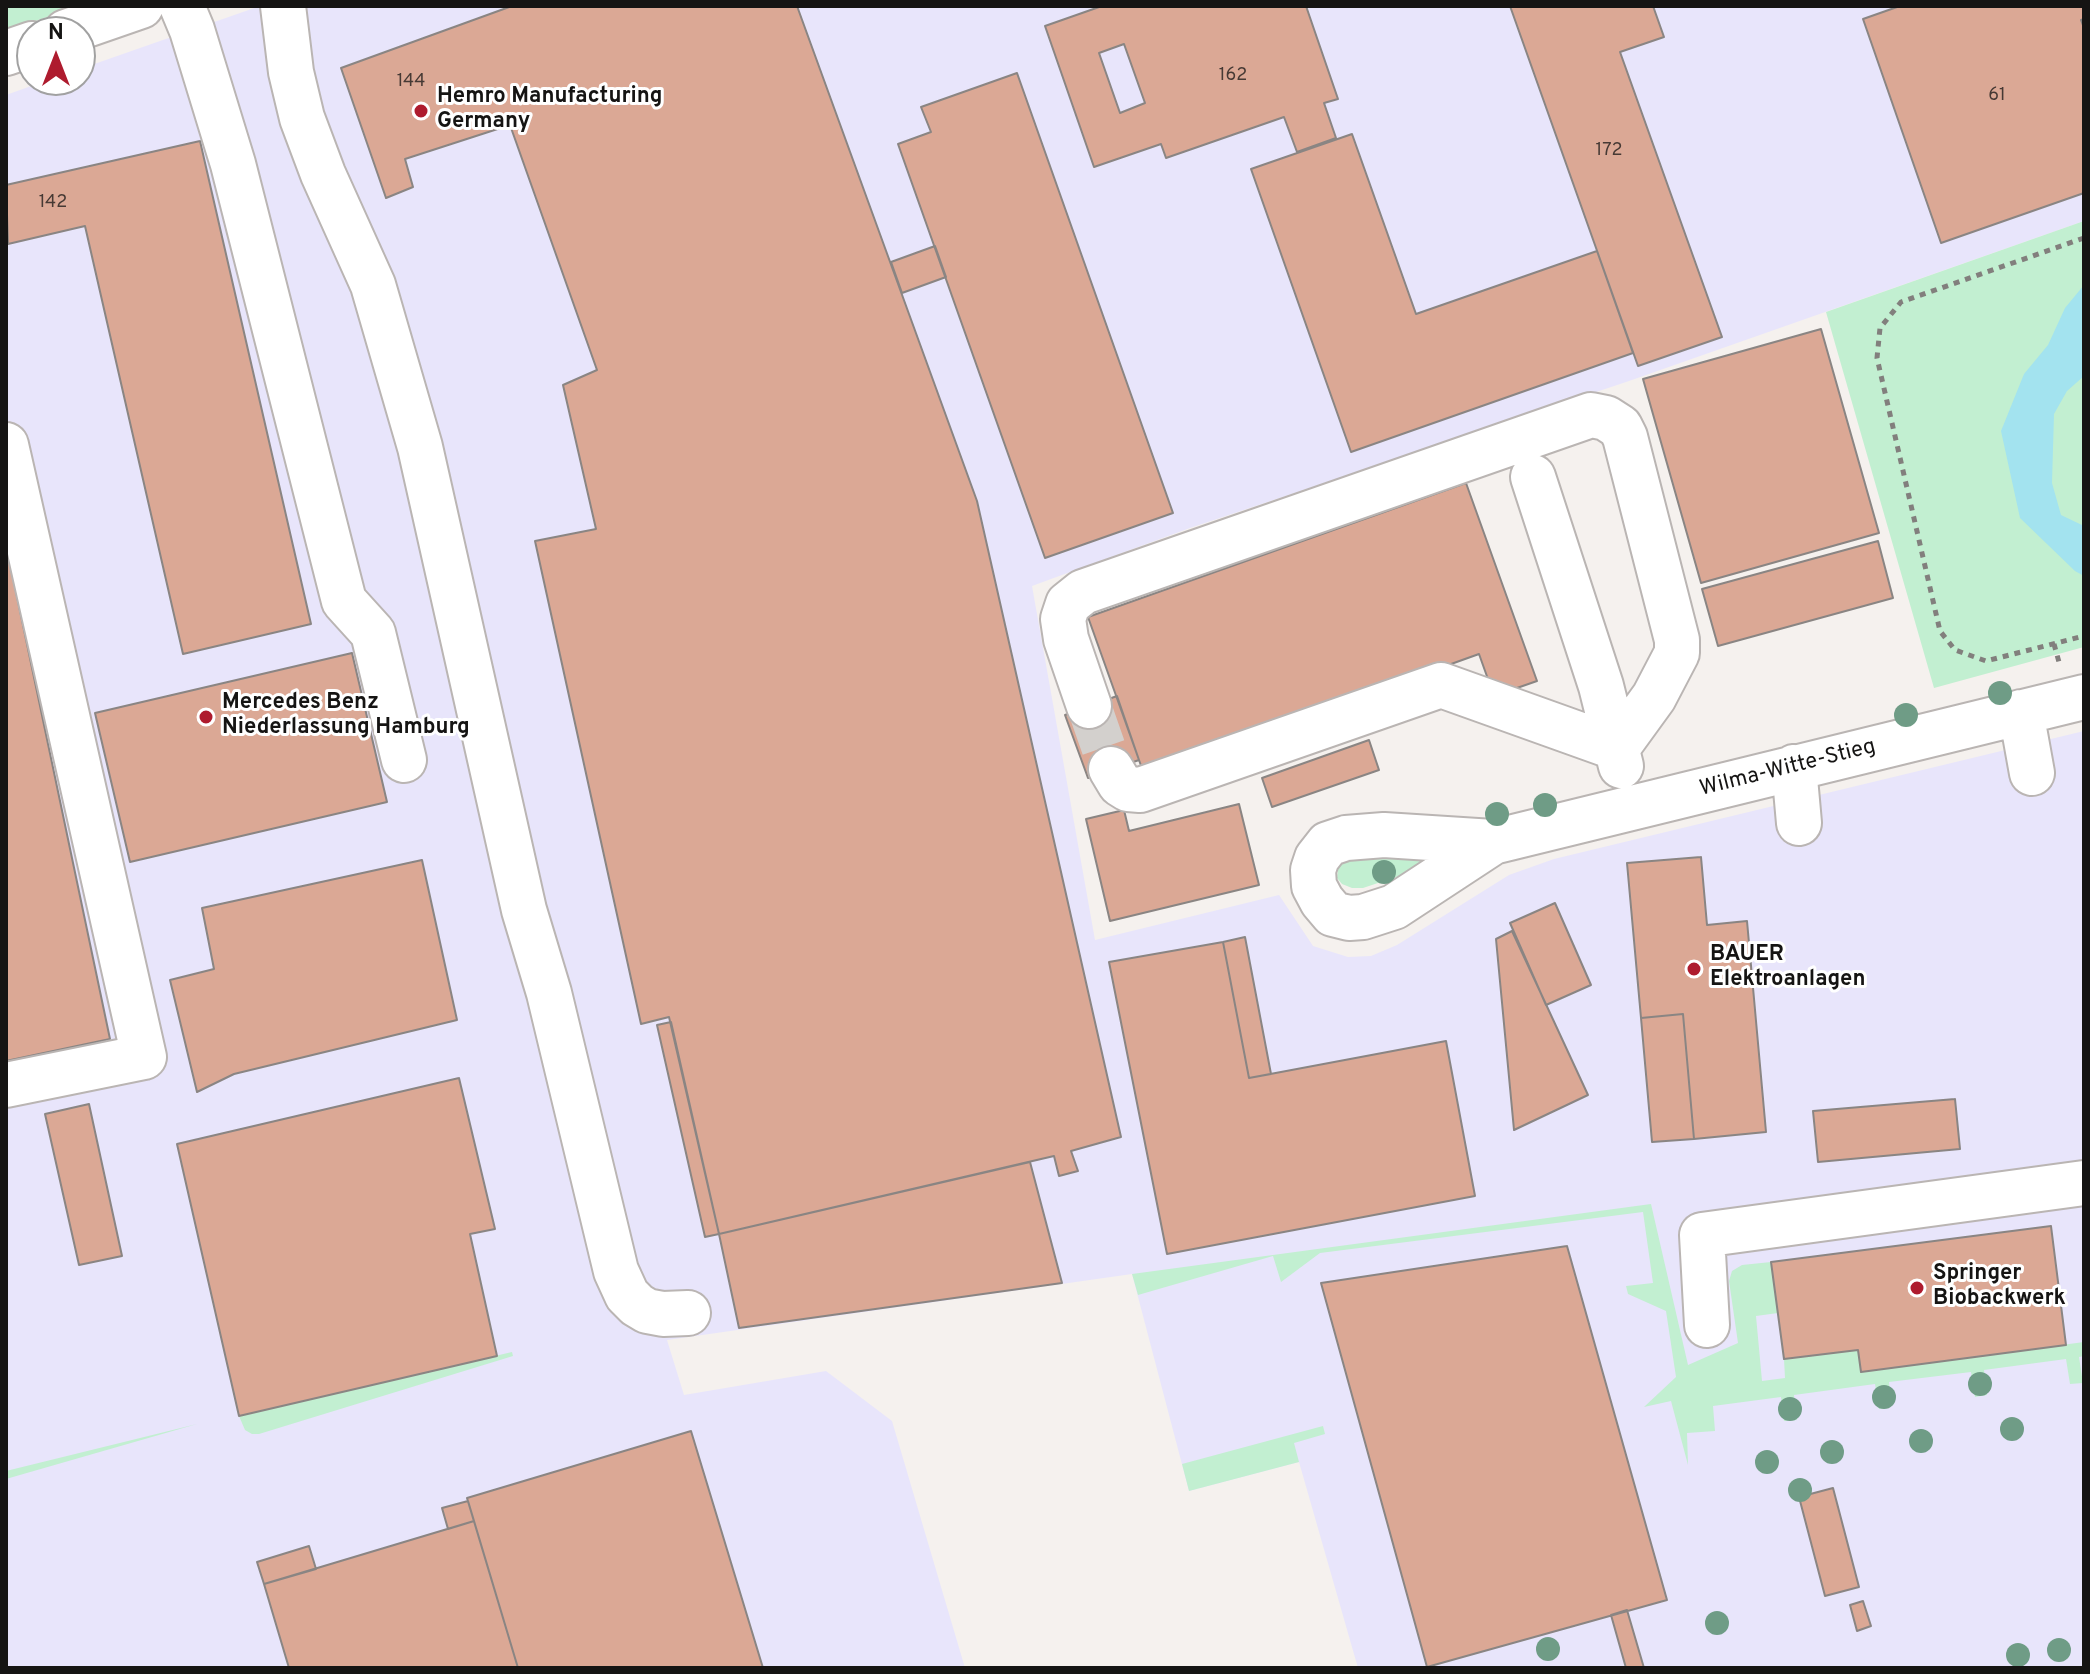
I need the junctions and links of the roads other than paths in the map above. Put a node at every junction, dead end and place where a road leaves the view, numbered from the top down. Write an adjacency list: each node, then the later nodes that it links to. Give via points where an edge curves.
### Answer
1 (141, 6): 4 (street)
2 (182, 6): 11 (street, via 233,164 344,601 373,633)
3 (283, 6): 20 (street, via 302,118 373,285 420,447 524,910 616,1271 627,1295 647,1311)
4 (96, 22)
5 (6, 445): 18 (street, via 144,1057)
6 (1533, 477): 10 (street)
7 (2084, 697): 9 (street, Wilma-Witte-Stieg)
8 (1089, 706): 10 (street, via 1063,619 1068,604 1083,592 1591,415 1620,427 1625,437 1677,640 1670,671)
9 (2021, 712): 12 (street, Wilma-Witte-Stieg); 14 (street)
10 (1617, 748): 13 (street, via 1441,685 1140,790 1120,784); 15 (street)
11 (404, 760)
12 (1794, 767): 15 (street, Wilma-Witte-Stieg); 16 (street)
13 (1111, 769)
14 (2032, 773)
15 (1631, 807): 17 (street, Wilma-Witte-Stieg)
16 (1799, 823)
17 (1493, 842)
18 (6, 1085)
19 (2084, 1183): 21 (street, via 1702,1235)
20 (688, 1313)
21 (1707, 1325)

